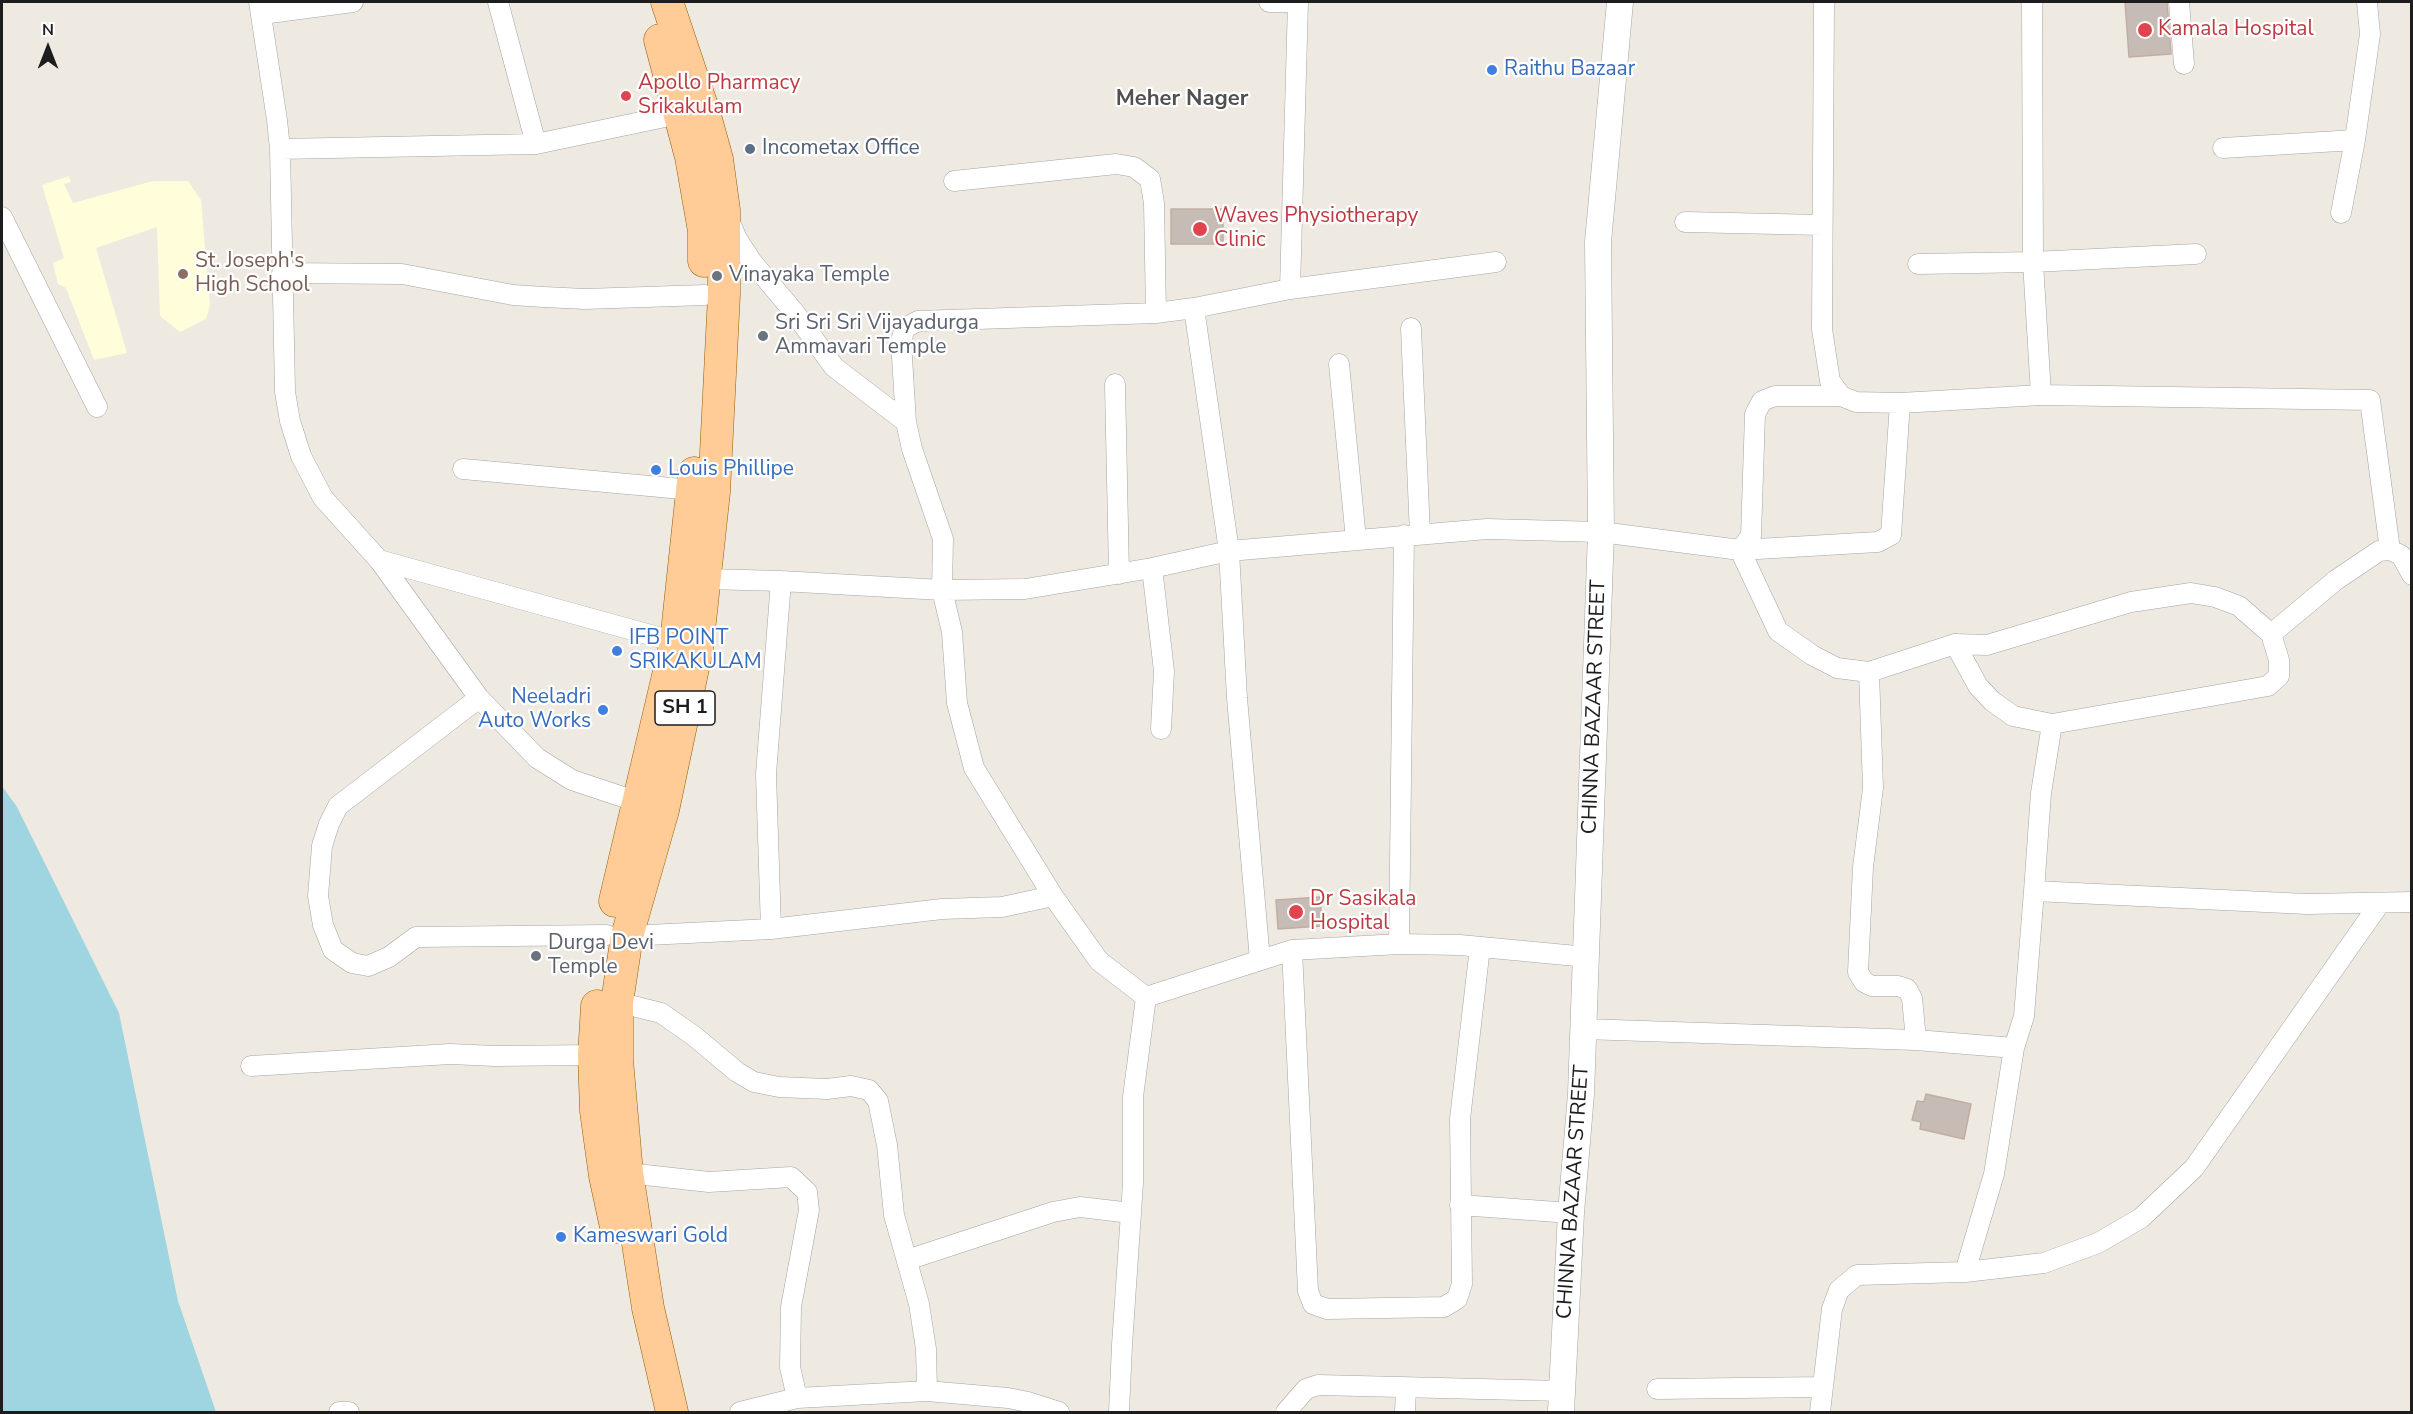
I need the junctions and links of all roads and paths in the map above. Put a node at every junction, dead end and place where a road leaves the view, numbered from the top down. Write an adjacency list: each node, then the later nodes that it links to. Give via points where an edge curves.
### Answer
1 (353, 2): 12 (street)
2 (498, 2): 16 (street)
3 (650, 2): 14 (main road, SH 1)
4 (667, 2): 20 (main road, SH 1, via 717,159)
5 (1269, 2): 6 (street)
6 (1298, 2): 30 (street)
7 (1620, 2): 44 (street, CHINNA BAZAAR STREET, via 1598,242)
8 (1824, 2): 24 (street)
9 (2032, 2): 27 (street)
10 (2179, 2): 13 (street)
11 (2367, 2): 15 (street, via 2370,34)
12 (260, 8): 18 (street)
13 (2184, 64)
14 (679, 114): 16 (street); 20 (main road, SH 1)
15 (2355, 140): 17 (street); 21 (street)
16 (536, 144): 18 (street)
17 (2223, 148)
18 (280, 149): 29 (street)
19 (954, 182): 33 (street, via 1116,164 1134,167 1150,179 1154,203)
20 (712, 208): 31 (main road, SH 1, via 704,231); 41 (street, via 834,367); 54 (main road, SH 1, via 724,295)
21 (2341, 213)
22 (2, 218): 40 (street)
23 (1685, 222): 24 (street)
24 (1822, 225): 38 (street, via 1822,328 1830,381)
25 (2196, 254): 27 (street)
26 (1496, 262): 30 (street)
27 (2033, 262): 28 (street); 37 (street)
28 (1918, 264)
29 (282, 273): 31 (street, via 402,274 544,297); 50 (street, via 285,392 301,456 323,498)
30 (1290, 289): 32 (street)
31 (705, 295): 43 (main road, SH 1)
32 (1194, 308): 33 (street); 49 (street)
33 (1156, 313): 41 (street, via 918,321 905,328 901,341)
34 (1411, 328): 45 (street)
35 (1339, 364): 46 (street)
36 (1115, 384): 52 (street)
37 (2041, 395): 39 (street); 48 (street, via 2370,400)
38 (1841, 396): 39 (street, via 1856,402); 47 (street, via 1775,396 1762,401 1755,414 1751,536)
39 (1900, 403): 47 (street, via 1891,535 1878,542)
40 (97, 407)
41 (906, 422): 56 (street, via 944,539)
42 (462, 469): 43 (street)
43 (693, 490): 58 (main road, SH 1)
44 (1601, 532): 45 (street, via 1487,530); 47 (street); 74 (street, CHINNA BAZAAR STREET)
45 (1412, 535): 46 (street); 71 (street)
46 (1356, 540): 49 (street)
47 (1740, 549): 60 (street, via 1779,631 1837,668)
48 (2390, 550): 53 (street, via 2401,555); 57 (street, via 2379,550 2336,580)
49 (1229, 551): 51 (street); 75 (street, via 1237,698)
50 (379, 560): 58 (street); 61 (street)
51 (1152, 568): 52 (street); 63 (street, via 1164,670)
52 (1119, 574): 56 (street, via 1025,589)
53 (2412, 575)
54 (706, 579): 55 (street); 70 (main road, SH 1, via 697,648 663,810)
55 (781, 581): 56 (street); 69 (street, via 766,774)
56 (942, 590): 66 (street, via 952,632 957,703 974,768)
57 (2271, 634): 59 (street, via 2239,606 2191,593 2131,602 1987,645); 62 (street, via 2279,676 2268,686)
58 (675, 642): 64 (main road, SH 1)
59 (1955, 644): 60 (street); 62 (street, via 1978,686 1992,701 2013,716)
60 (1869, 672): 79 (street, via 1873,788 1863,867 1858,972 1872,986 1907,989 1912,998)
61 (479, 698): 64 (street, via 537,758 572,780); 70 (street, via 338,806 322,846 318,896 323,926 333,950 352,963 368,966 389,957 416,937)
62 (2052, 724): 65 (street, via 2041,793)
63 (1161, 729)
64 (638, 802): 70 (main road, SH 1)
65 (2034, 891): 68 (street, via 2307,904); 80 (street, via 2024,1016)
66 (1053, 896): 69 (street, via 1002,907 942,909); 76 (street, via 1099,961)
67 (2412, 902): 68 (street)
68 (2380, 903): 88 (street, via 2194,1167 2141,1218 2098,1244 2044,1263)
69 (771, 929): 70 (street)
70 (617, 935): 77 (main road, SH 1); 81 (main road, SH 1, via 598,990)
71 (1399, 944): 72 (street); 73 (street)
72 (1480, 947): 74 (street); 84 (street, via 1460,1119)
73 (1292, 950): 75 (street); 84 (street, via 1308,1290 1313,1304 1327,1309 1444,1307 1457,1299 1462,1284)
74 (1587, 957): 78 (street, CHINNA BAZAAR STREET)
75 (1260, 960): 76 (street)
76 (1146, 997): 85 (street, via 1133,1097)
77 (617, 1002): 83 (main road, SH 1, via 617,1060); 87 (street, via 661,1013 754,1082 779,1087 851,1086 869,1090 878,1101 894,1215)
78 (1583, 1029): 79 (street); 86 (street, CHINNA BAZAAR STREET)
79 (1916, 1040): 80 (street)
80 (2014, 1048): 88 (street, via 1994,1174)
81 (594, 1055): 82 (street, via 450,1054); 97 (main road, SH 1, via 596,1111 605,1176)
82 (251, 1066)
83 (627, 1173): 93 (street, via 709,1182 791,1177 807,1191 809,1210 791,1307 790,1367); 98 (main road, SH 1, via 648,1308)
84 (1460, 1205): 86 (street)
85 (1131, 1213): 87 (street, via 1080,1207 1053,1212); 101 (street)
86 (1571, 1213): 94 (street, CHINNA BAZAAR STREET)
87 (907, 1260): 92 (street, via 926,1349)
88 (1965, 1272): 89 (street, via 1857,1275 1839,1290 1832,1309)
89 (1823, 1387): 91 (street); 104 (street)
90 (1406, 1388): 94 (street); 102 (street, via 1318,1385 1306,1389); 103 (street)
91 (1657, 1389)
92 (927, 1391): 93 (street); 100 (street, via 1008,1398)
93 (797, 1398): 99 (street)
94 (1562, 1402)
95 (339, 1413): 96 (street)
96 (349, 1413)
97 (657, 1413)
98 (672, 1413)
99 (740, 1413)
100 (1059, 1413)
101 (1119, 1413)
102 (1286, 1413)
103 (1405, 1413)
104 (1820, 1413)

